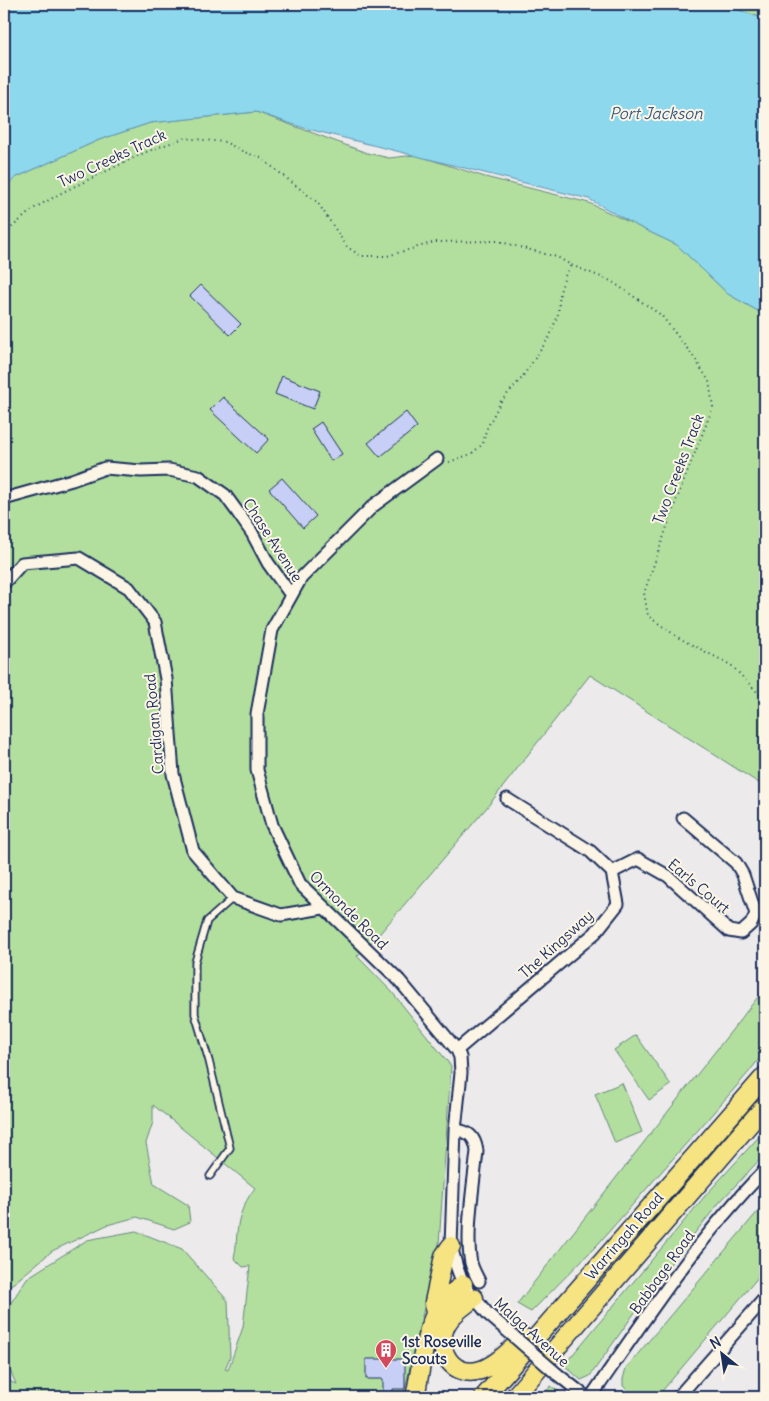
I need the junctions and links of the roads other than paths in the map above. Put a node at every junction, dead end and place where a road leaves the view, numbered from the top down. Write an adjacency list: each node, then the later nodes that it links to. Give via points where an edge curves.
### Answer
1 (433, 462): 4 (street, Ormonde Road, via 373,506 300,578)
2 (4, 499): 4 (street, Chase Avenue, via 105,468 169,470 198,476 225,495)
3 (4, 582): 8 (street, Cardigan Road, via 22,563 79,558 129,588 155,622 166,678 173,774 193,851)
4 (291, 595): 9 (street, Ormonde Road, via 272,630 257,714 256,770 272,825 300,884)
5 (507, 799): 7 (street, via 590,851)
6 (683, 818): 7 (street, Earls Court, via 736,863 743,875 756,914 741,933 728,931 668,876 638,859)
7 (612, 872): 10 (street, The Kingsway, via 618,904 608,918 595,933)
8 (233, 898): 9 (street, via 281,914); 15 (lane, via 207,921 195,962 195,1014 230,1148)
9 (323, 908): 10 (street, Ormonde Road, via 399,980)
10 (458, 1050): 13 (street, via 461,1073)
11 (765, 1076): 19 (highway, Warringah Road)
12 (765, 1106): 24 (highway, Warringah Road)
13 (455, 1130): 16 (street); 17 (street, via 471,1134 477,1151 470,1226 470,1256 474,1271)
14 (765, 1170): 26 (street, Babbage Road, via 699,1246)
15 (210, 1176)
16 (451, 1246): 17 (street, via 456,1268); 21 (highway, via 444,1256 434,1302)
17 (471, 1283): 18 (street, Malga Avenue); 21 (highway, via 441,1305)
18 (474, 1298): 19 (highway, via 451,1318 444,1338 444,1352 449,1363 467,1372 491,1366); 25 (street, Malga Avenue, bridge, via 488,1314)
19 (570, 1298): 23 (highway, Warringah Road)
20 (765, 1298): 27 (street)
21 (435, 1316): 22 (highway)
22 (415, 1397)
23 (484, 1397)
24 (514, 1397)
25 (586, 1397)
26 (591, 1397)
27 (678, 1397)

